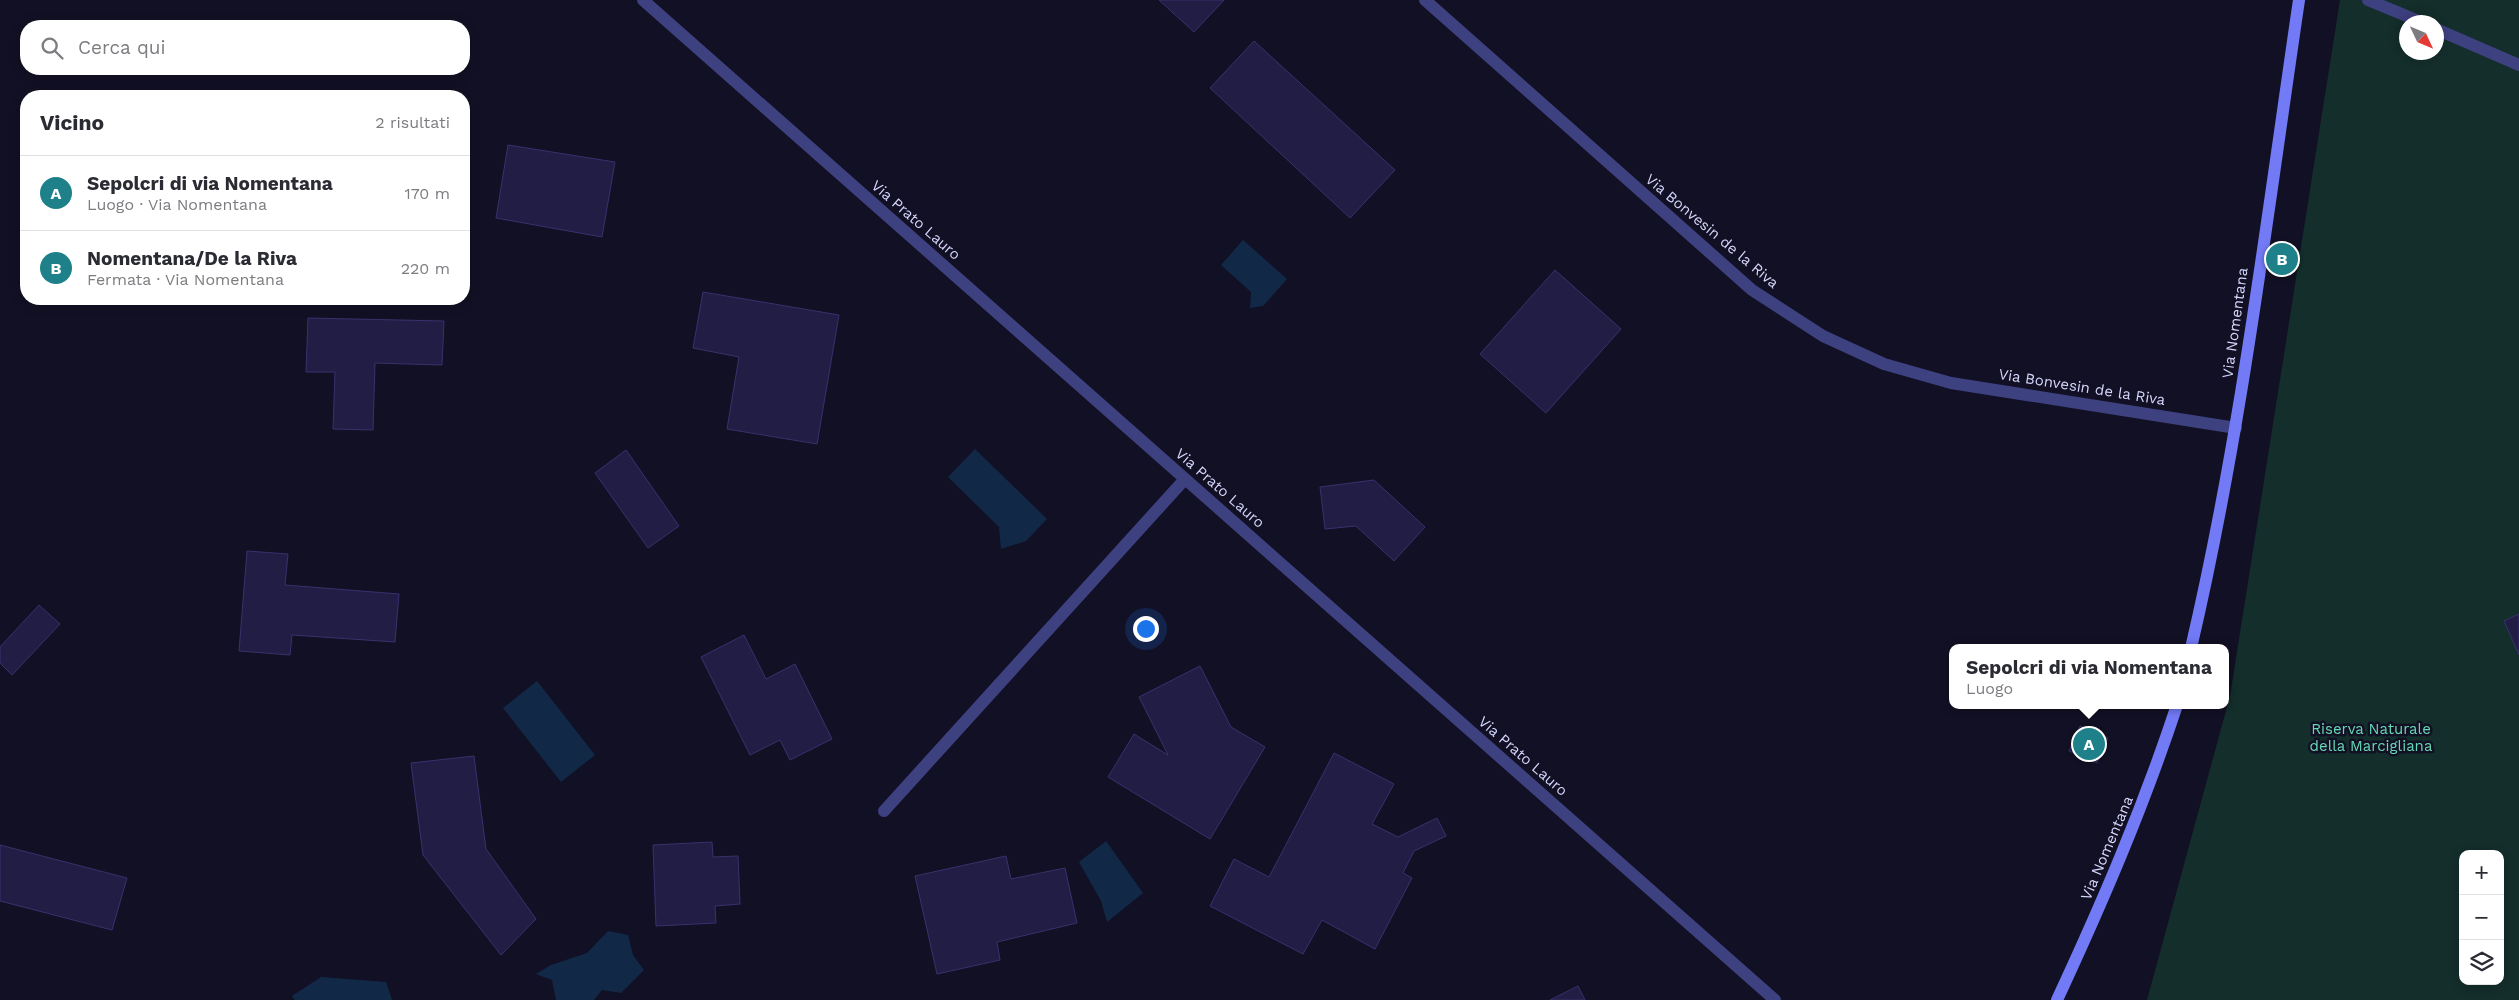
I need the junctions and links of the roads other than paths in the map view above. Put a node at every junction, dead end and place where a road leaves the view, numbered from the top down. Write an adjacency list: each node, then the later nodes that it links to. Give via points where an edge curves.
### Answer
1 (643, 0): 9 (street, Via Prato Lauro)
2 (1425, 0): 8 (street, Via Bonvesin de la Riva, via 1752,290 1823,336 1884,364 1950,383)
3 (2299, 0): 8 (main road, Via Nomentana)
4 (2368, 0): 5 (street)
5 (2404, 15)
6 (2444, 32): 7 (street)
7 (2519, 65)
8 (2236, 428): 10 (main road, Via Nomentana)
9 (1185, 479): 12 (street); 13 (street, Via Prato Lauro)
10 (2192, 644)
11 (2176, 709): 14 (main road, Via Nomentana, via 2150,787 2114,877)
12 (884, 811)
13 (1775, 1000)
14 (2058, 1000)

